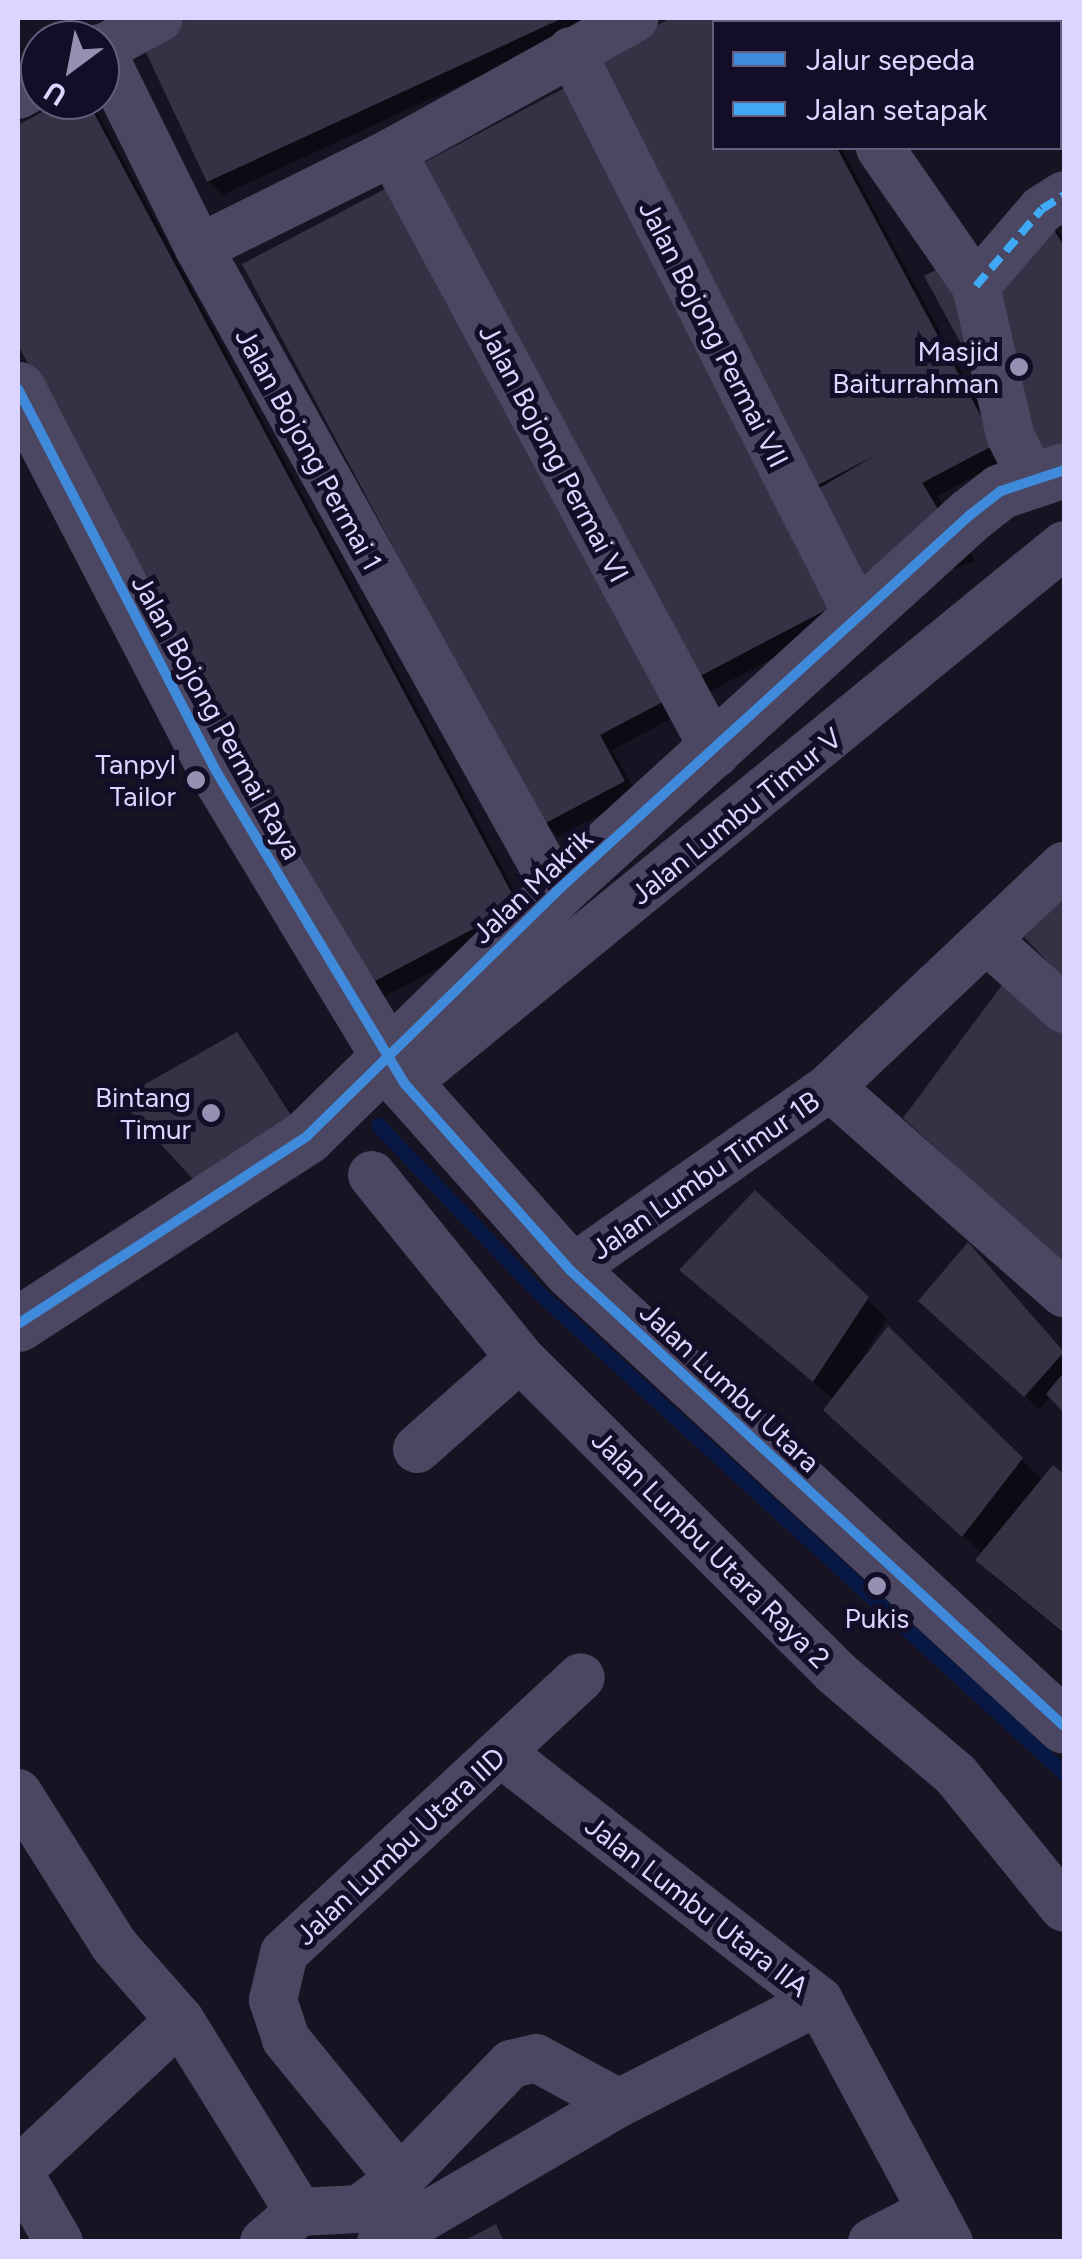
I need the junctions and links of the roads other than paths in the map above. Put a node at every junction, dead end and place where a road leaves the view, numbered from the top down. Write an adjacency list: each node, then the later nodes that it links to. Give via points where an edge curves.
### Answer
1 (159, 18): 3 (street)
2 (635, 18): 4 (street)
3 (120, 38)
4 (571, 52): 7 (street); 14 (street, Jalan Bojong Permai VII)
5 (120, 89): 9 (street, Jalan Bojong Permai 1)
6 (881, 150): 10 (street)
7 (392, 152): 9 (street); 15 (street, Jalan Bojong Permai VI)
8 (1064, 196): 10 (street, via 1042,208)
9 (199, 248): 17 (street, Jalan Bojong Permai 1)
10 (976, 286): 12 (street, via 1010,435)
11 (18, 389): 20 (street, Jalan Bojong Permai Raya, via 216,771)
12 (1048, 474): 14 (street, Jalan Makrik, via 970,514)
13 (1064, 545): 20 (street, Jalan Lumbu Timur V)
14 (858, 616): 15 (street, Jalan Makrik)
15 (716, 753): 17 (street, Jalan Makrik)
16 (1064, 866): 18 (street)
17 (557, 891): 20 (street, Jalan Makrik)
18 (988, 940): 19 (street); 21 (street)
19 (1064, 1009)
20 (396, 1072): 23 (street, Jalan Lumbu Utara); 25 (street, Jalan Makrik)
21 (830, 1087): 23 (street, Jalan Lumbu Timur 1B); 24 (street, Jalan Lumbu Timur 1B)
22 (372, 1175): 26 (street, Jalan Lumbu Utara Raya 2)
23 (570, 1270): 29 (street, Jalan Lumbu Utara)
24 (1064, 1293)
25 (18, 1324)
26 (520, 1358): 27 (street); 32 (street, Jalan Lumbu Utara Raya 2, via 835,1672 956,1775)
27 (417, 1449)
28 (581, 1677): 30 (street, Jalan Lumbu Utara IID)
29 (1064, 1726)
30 (501, 1754): 33 (street, Jalan Lumbu Utara IIA); 37 (street, Jalan Lumbu Utara IID, via 284,1953 272,2000 286,2039)
31 (18, 1793): 34 (street, via 114,1944)
32 (1064, 1908)
33 (819, 2001): 35 (street); 38 (street, Jalan Lumbu Utara IIA)
34 (180, 2020): 36 (street); 39 (street)
35 (620, 2103): 37 (street, via 536,2058 512,2064); 40 (street)
36 (18, 2171): 41 (street)
37 (400, 2178): 40 (street)
38 (940, 2226): 42 (street)
39 (282, 2227): 40 (street)
40 (373, 2231)
41 (59, 2242)
42 (872, 2242)

